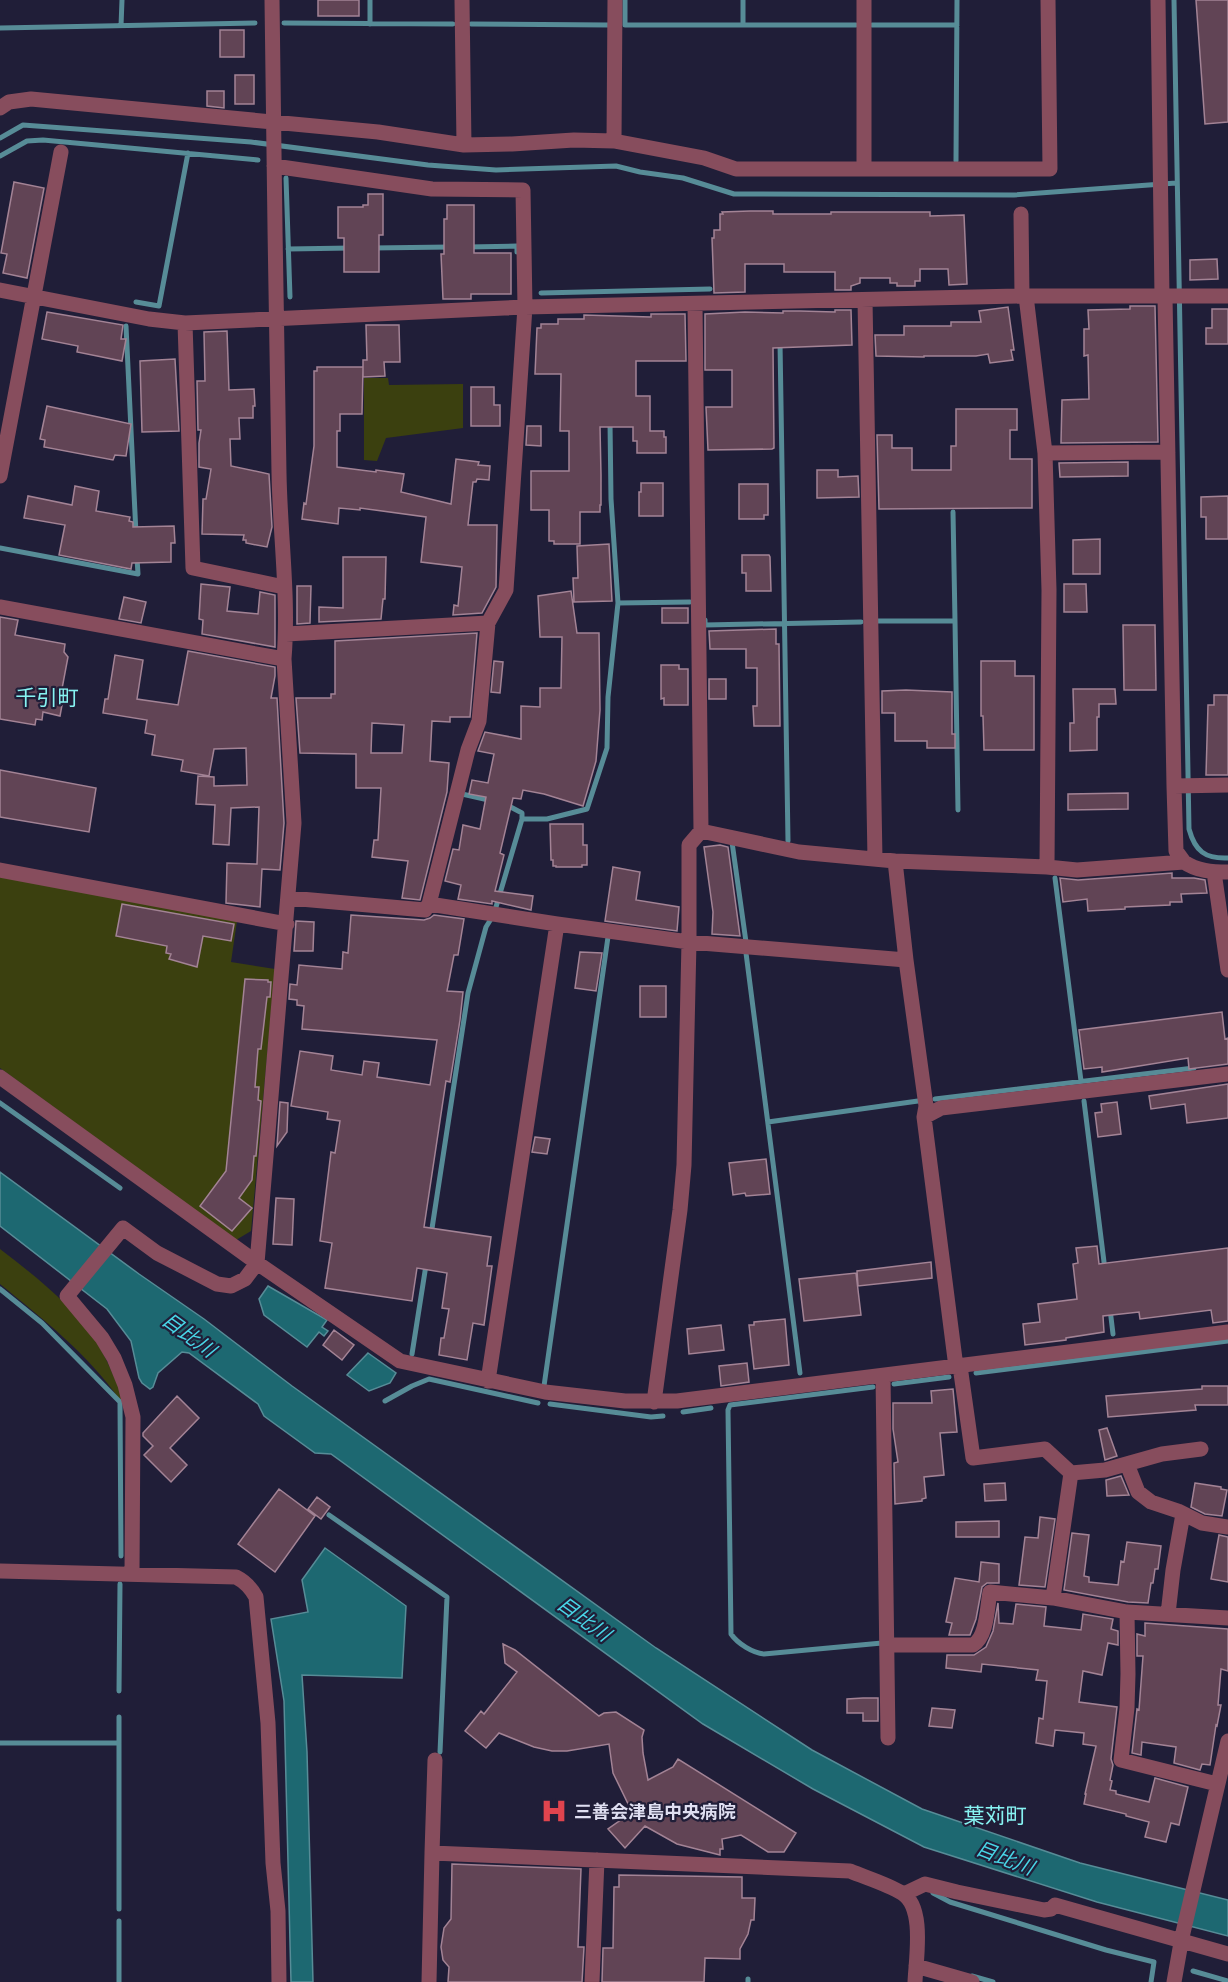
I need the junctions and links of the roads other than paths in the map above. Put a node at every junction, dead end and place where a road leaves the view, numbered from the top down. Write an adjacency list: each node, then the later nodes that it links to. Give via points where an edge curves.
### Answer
1 (272, 0): 8 (street)
2 (462, 0): 10 (street)
3 (615, 0): 9 (street)
4 (864, 0): 13 (street)
5 (1048, 0): 13 (street, via 1050,169)
6 (1158, 0): 19 (street)
7 (0, 108): 8 (street, via 9,102 31,99)
8 (273, 128): 10 (street, via 378,132); 12 (street)
9 (614, 141): 10 (street); 13 (street, via 704,158 736,169)
10 (464, 145)
11 (61, 152): 18 (street)
12 (274, 161): 22 (street, via 432,189 523,190); 23 (street)
13 (864, 169)
14 (1021, 214): 16 (street)
15 (0, 290): 18 (street)
16 (1024, 296): 19 (street); 20 (street); 26 (street)
17 (1228, 296): 19 (street)
18 (34, 297): 24 (street); 27 (street)
19 (1164, 297): 25 (street)
20 (865, 300): 21 (street); 36 (street)
21 (695, 304): 22 (street); 35 (street)
22 (525, 307): 23 (street); 30 (street, via 506,590)
23 (277, 319): 24 (street); 28 (street)
24 (185, 322): 28 (street, via 193,568)
25 (1168, 452): 26 (street); 34 (street)
26 (1045, 453): 39 (street, via 1049,590)
27 (0, 476)
28 (284, 587): 31 (street)
29 (0, 607): 32 (street)
30 (488, 623): 31 (street); 43 (street, via 479,721)
31 (286, 634): 32 (street)
32 (284, 659): 42 (street, via 294,823)
33 (1228, 785): 34 (street)
34 (1176, 786): 38 (street, via 1176,851)
35 (701, 831): 36 (street, via 799,852); 46 (street, via 689,845)
36 (875, 859): 37 (street)
37 (895, 861): 39 (street); 47 (street)
38 (1184, 862): 39 (street, via 1077,870); 41 (street, via 1193,869)
39 (1047, 867)
40 (0, 870): 44 (street)
41 (1221, 872): 48 (street)
42 (289, 898): 43 (street, via 425,910); 44 (street)
43 (429, 904): 45 (street)
44 (287, 924): 52 (street)
45 (557, 924): 46 (street); 56 (street)
46 (689, 942): 47 (street); 57 (street, via 684,1165)
47 (906, 960): 51 (street, via 926,1106)
48 (1228, 970)
49 (1228, 1074): 51 (street, via 941,1108)
50 (0, 1077): 52 (street)
51 (924, 1117): 54 (street)
52 (257, 1263): 56 (street, via 400,1361); 64 (street, via 245,1279 231,1286 217,1284 157,1253 123,1228 67,1296 114,1359 133,1417)
53 (1228, 1332): 54 (street)
54 (958, 1366): 55 (street); 60 (street, via 973,1458 1045,1449)
55 (883, 1376): 57 (street); 69 (street)
56 (488, 1381): 57 (street, via 545,1392)
57 (654, 1402)
58 (1200, 1449): 59 (street)
59 (1127, 1464): 60 (street); 61 (street, via 1138,1492 1151,1502)
60 (1071, 1473): 65 (street)
61 (1183, 1514): 62 (street, via 1202,1523); 67 (street)
62 (1228, 1527)
63 (0, 1571): 64 (street)
64 (132, 1573): 81 (street, via 236,1577 256,1597 268,1722)
65 (1053, 1598): 66 (street); 69 (street, via 990,1592 977,1643)
66 (1127, 1612): 67 (street); 74 (street, via 1128,1685 1121,1760)
67 (1168, 1614): 68 (street)
68 (1228, 1618)
69 (887, 1646): 70 (street)
70 (888, 1738)
71 (1228, 1741): 72 (street)
72 (1226, 1757): 74 (street)
73 (435, 1760): 75 (street)
74 (1217, 1784): 78 (street)
75 (432, 1853): 76 (street); 82 (street)
76 (597, 1860): 77 (street, via 850,1871); 83 (street)
77 (904, 1894): 78 (street, via 925,1884 1044,1910 1055,1905); 80 (street, via 913,1904 917,1924)
78 (1181, 1939): 79 (street); 86 (street)
79 (1228, 1954)
80 (916, 1965): 84 (street); 85 (street)
81 (279, 1982)
82 (429, 1982)
83 (592, 1982)
84 (915, 1982)
85 (972, 1982)
86 (1174, 1982)

